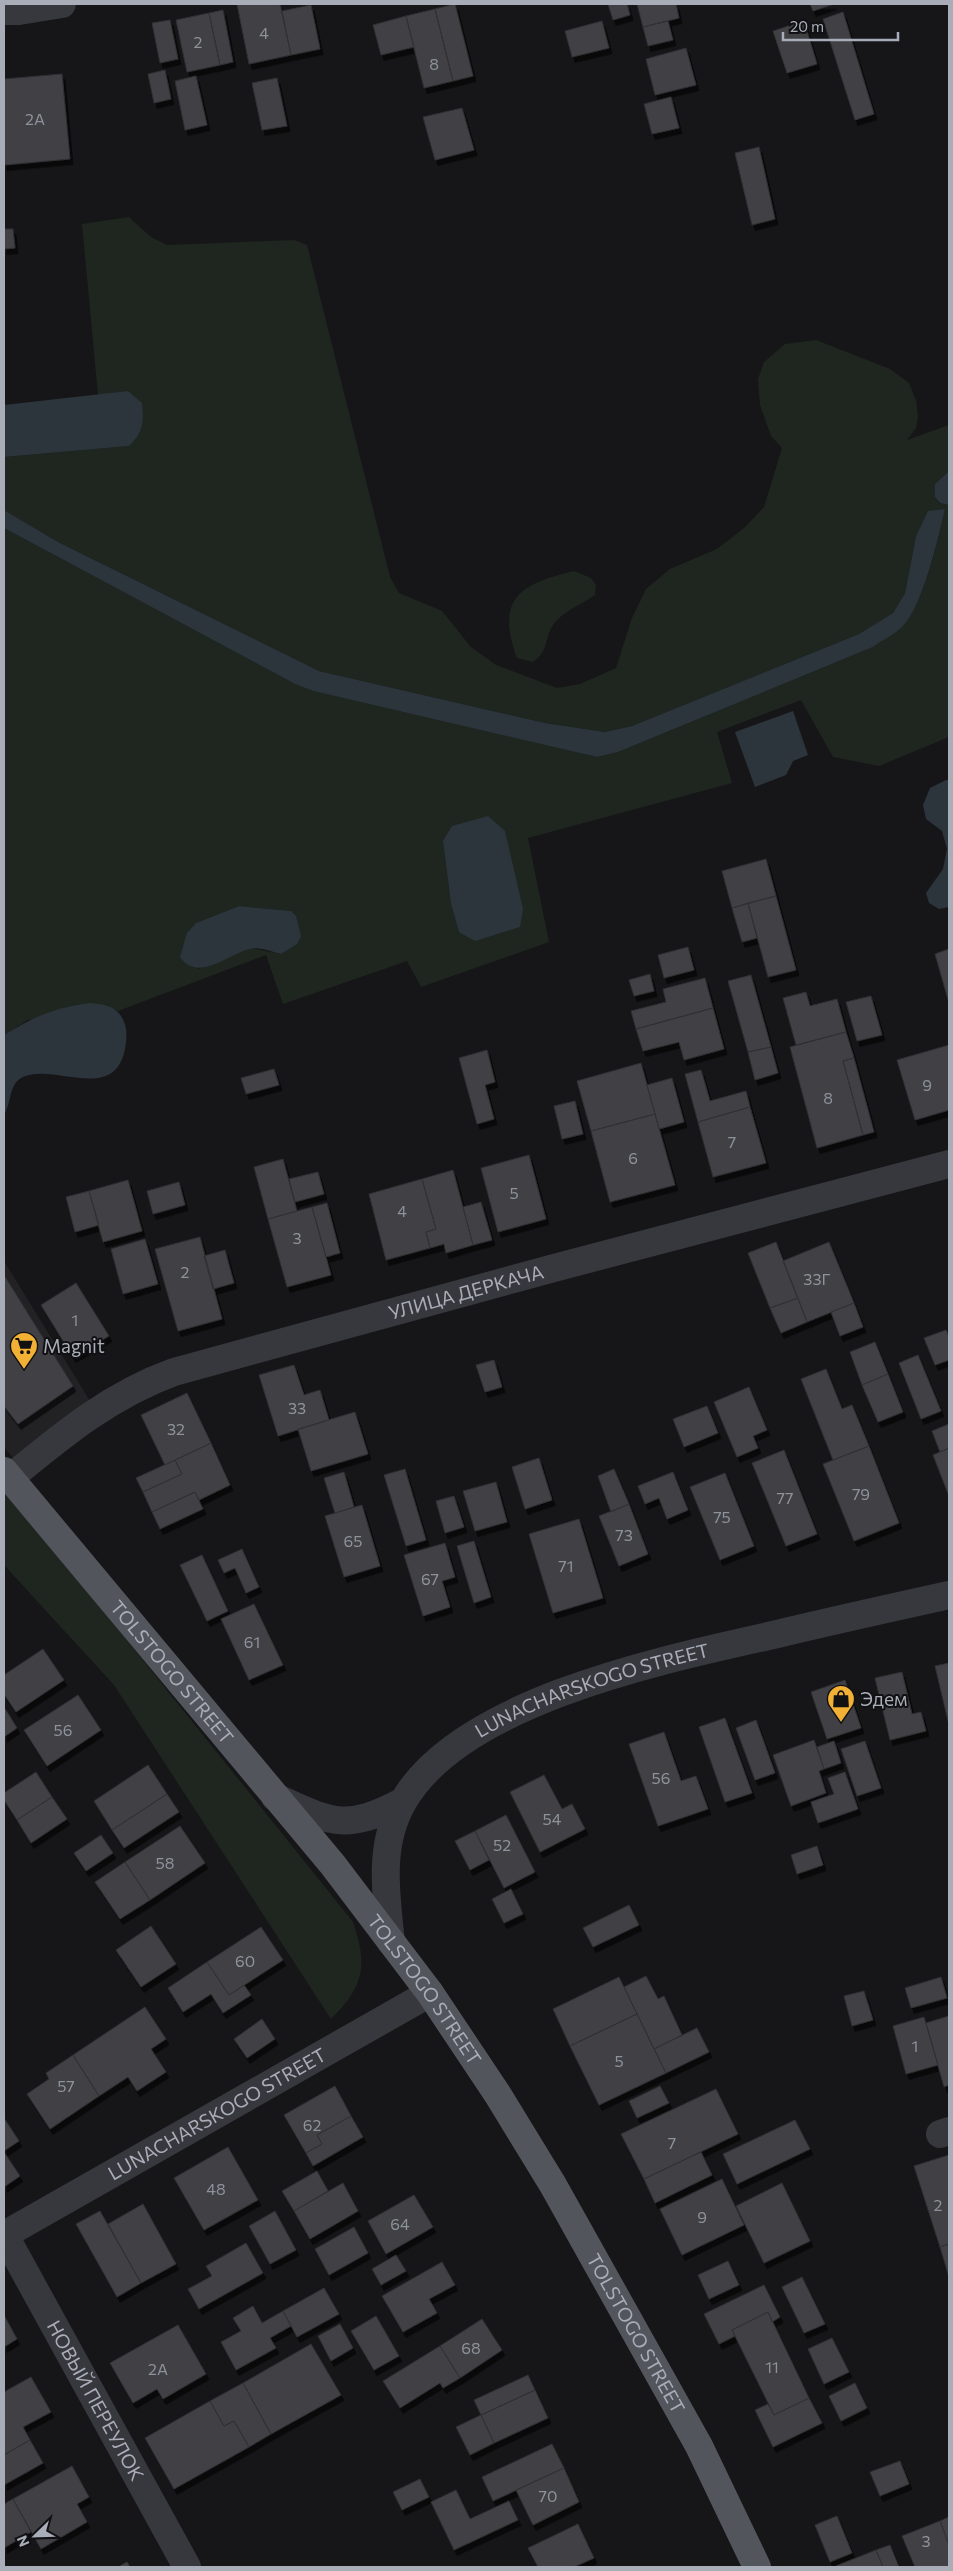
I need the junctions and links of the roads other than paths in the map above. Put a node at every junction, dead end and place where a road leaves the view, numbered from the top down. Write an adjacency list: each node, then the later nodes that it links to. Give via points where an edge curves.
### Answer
1 (62, 4): 2 (street)
2 (4, 11)
3 (949, 1164): 4 (street, УЛИЦА ДЕРКАЧА, via 174,1372 96,1410)
4 (7, 1475): 6 (main road, TOLSTOGO STREET)
5 (949, 1595): 7 (street, LUNACHARSKOGO STREET, via 709,1649 556,1694 496,1722 456,1746 422,1774)
6 (275, 1796): 7 (street, via 333,1820 356,1821 374,1817); 8 (main road, TOLSTOGO STREET)
7 (402, 1802): 8 (street, LUNACHARSKOGO STREET, via 389,1838 385,1871)
8 (391, 1942): 9 (main road, TOLSTOGO STREET)
9 (430, 1993): 10 (street, LUNACHARSKOGO STREET); 12 (main road, TOLSTOGO STREET, via 498,2095 568,2210 699,2446)
10 (4, 2234): 11 (street, НОВЫЙ ПЕРЕУЛОК)
11 (186, 2567)
12 (757, 2567)

